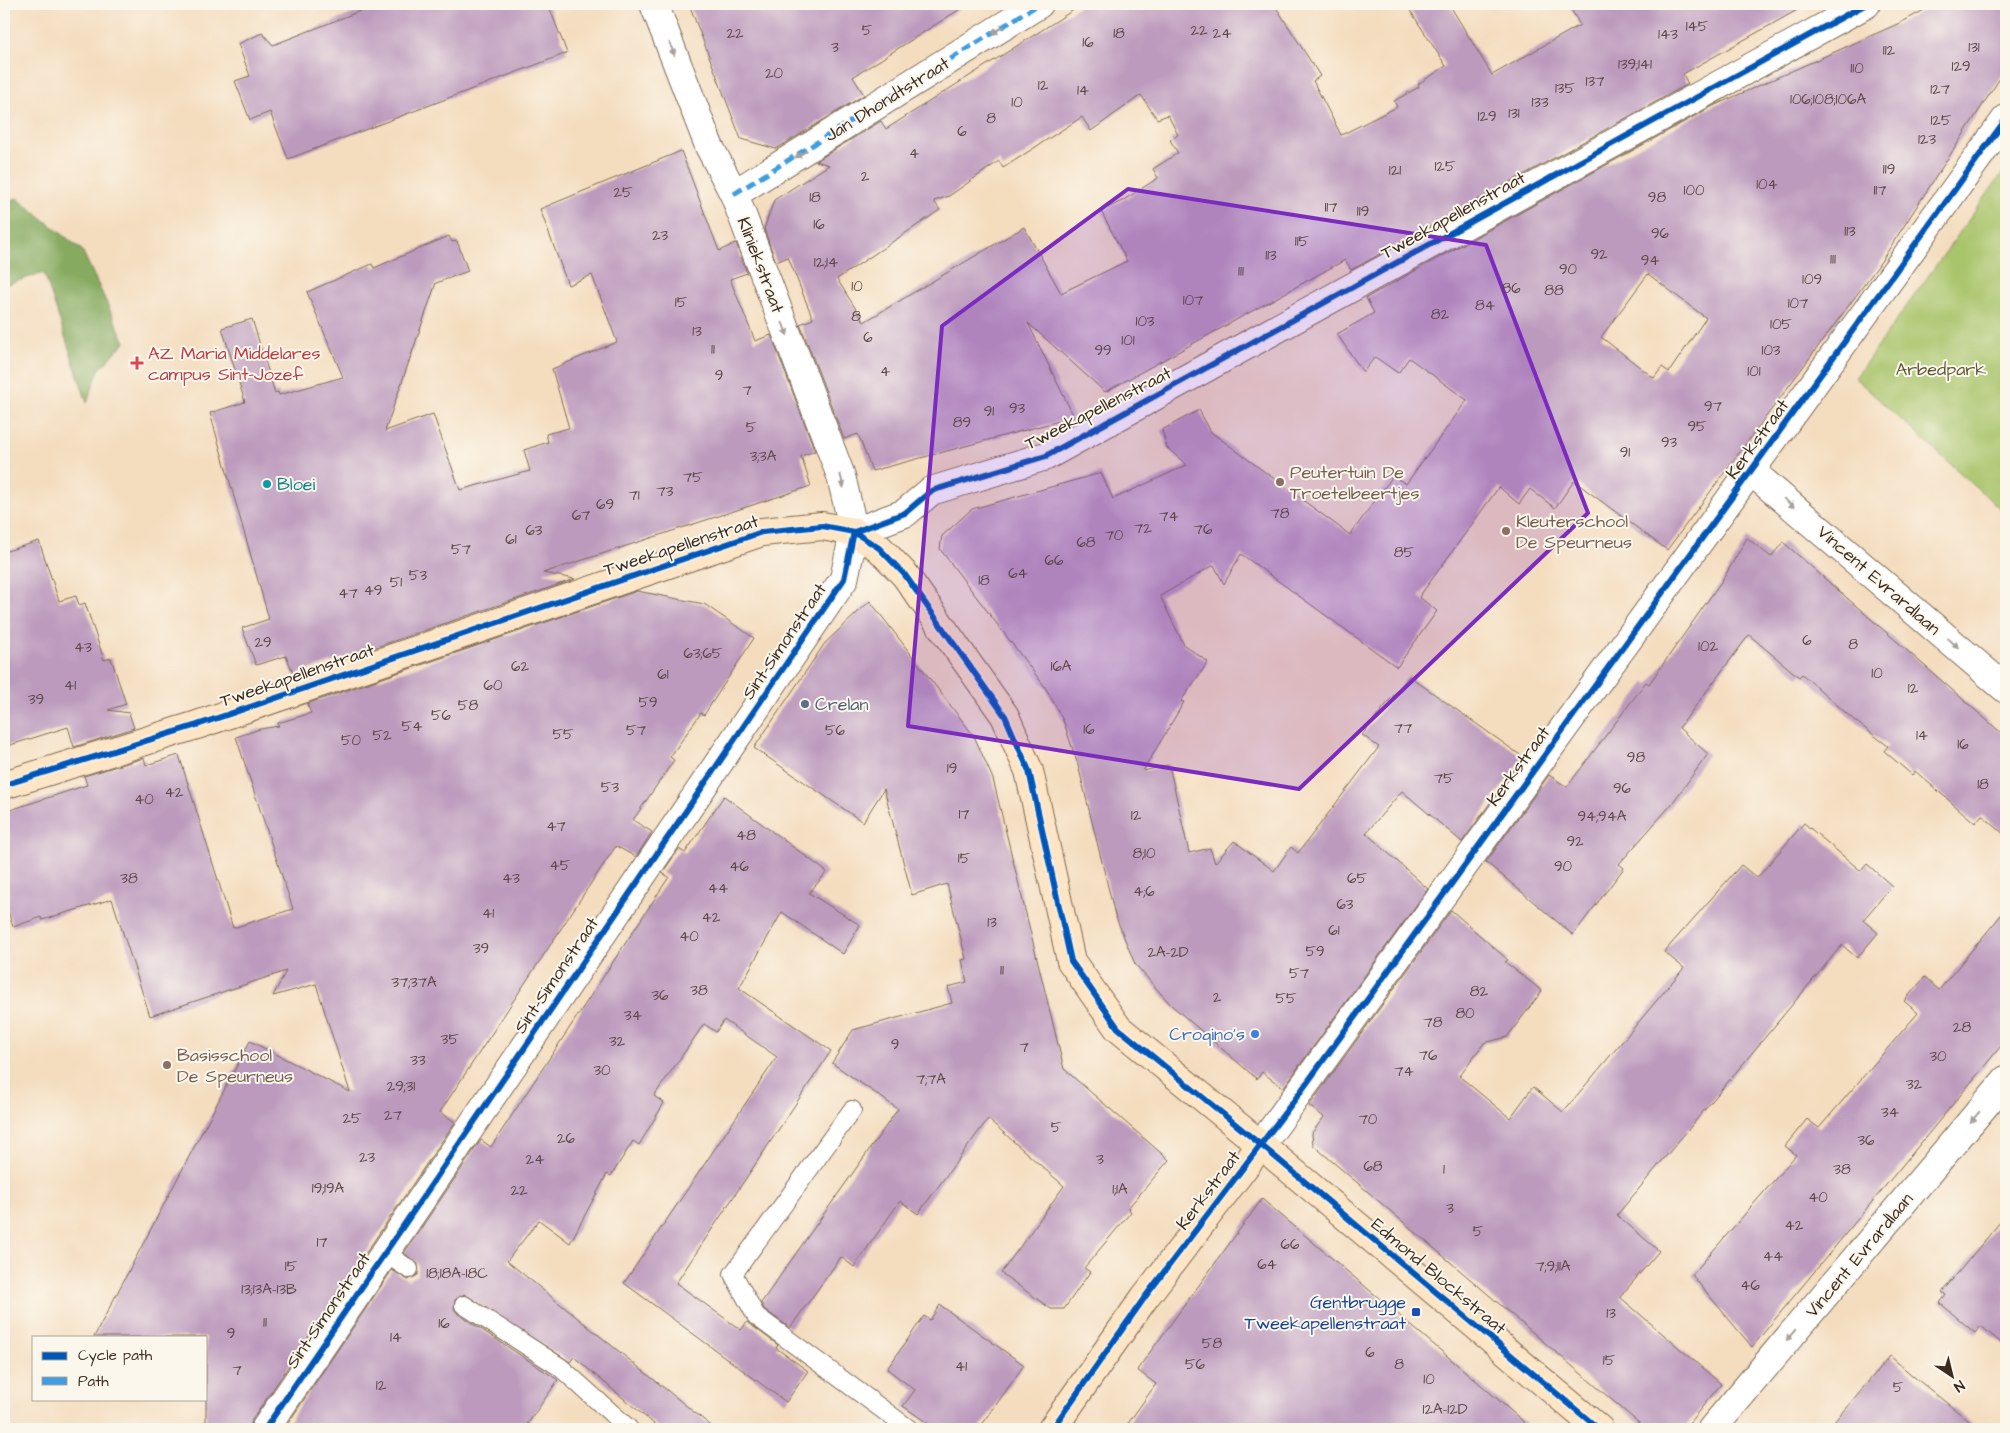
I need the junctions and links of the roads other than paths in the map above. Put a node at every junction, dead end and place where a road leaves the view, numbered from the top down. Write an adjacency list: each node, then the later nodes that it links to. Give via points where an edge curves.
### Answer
1 (654, 4): 5 (street, Kliniekstraat, one-way to 5, via 709,146)
2 (1039, 4): 5 (street, Jan Dhondtstraat, one-way to 5)
3 (1866, 4): 7 (street, Tweekapellenstraat, via 1046,456 932,492 905,513)
4 (2006, 119): 6 (street, Kerkstraat)
5 (734, 194): 7 (street, Kliniekstraat, one-way to 7, via 841,476)
6 (1752, 472): 8 (street, Vincent Evrardlaan, one-way to 8); 12 (street, Kerkstraat)
7 (854, 532): 9 (street, Tweekapellenstraat, via 822,526 762,532 197,725); 12 (street, Edmond Blockstraat, via 879,548 905,575 1005,716 1029,771 1071,961 1118,1028); 13 (street, Sint-Simonstraat, via 844,580)
8 (2006, 689)
9 (4, 785)
10 (2006, 1080): 21 (street, Vincent Evrardlaan, one-way to 21)
11 (852, 1110): 18 (lane, via 733,1274 756,1316)
12 (1261, 1145): 19 (street, Kerkstraat, via 1145,1297); 20 (street, Edmond Blockstraat)
13 (385, 1253): 14 (lane); 16 (street, Sint-Simonstraat)
14 (409, 1269)
15 (464, 1305): 17 (lane, via 560,1367)
16 (265, 1429)
17 (629, 1429)
18 (909, 1429)
19 (1052, 1429)
20 (1599, 1429)
21 (1712, 1429)

